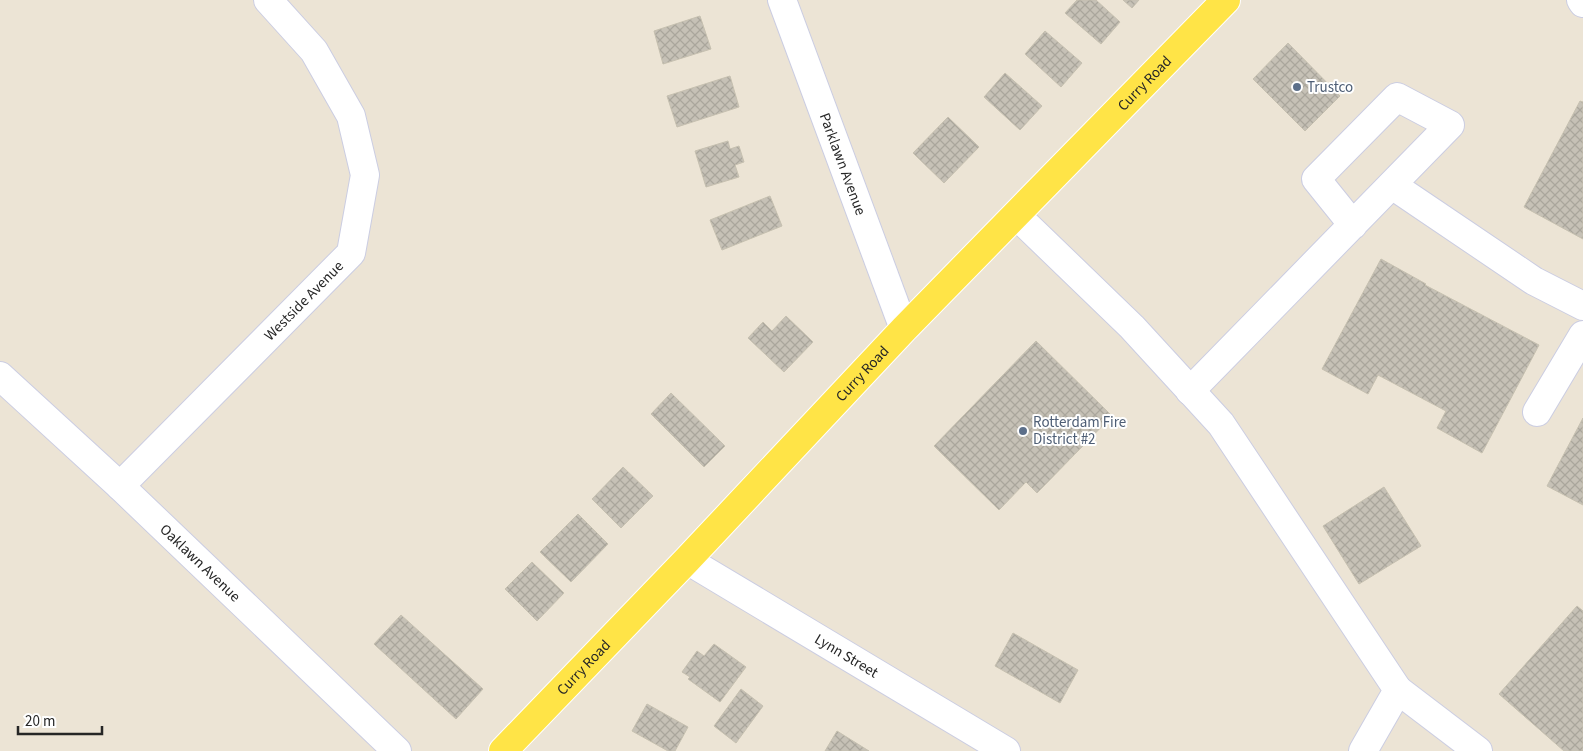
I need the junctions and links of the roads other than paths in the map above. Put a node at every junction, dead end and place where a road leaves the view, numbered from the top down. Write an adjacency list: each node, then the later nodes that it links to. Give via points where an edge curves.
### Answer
1 (782, 0): 8 (street, Parklawn Avenue)
2 (1226, 0): 5 (main road, Curry Road)
3 (273, 2): 13 (street, Westside Avenue, via 314,51 351,116 364,175 351,253)
4 (1392, 185): 6 (street); 6 (street, via 1450,125 1397,97 1316,179); 7 (street, via 1534,281)
5 (1016, 214): 8 (main road, Curry Road); 11 (street, via 1132,327)
6 (1353, 225): 11 (street)
7 (1583, 306)
8 (904, 329): 14 (main road, Curry Road)
9 (1583, 335): 12 (street)
10 (0, 376): 13 (street, Oaklawn Avenue)
11 (1190, 391): 15 (street, via 1221,424)
12 (1537, 412)
13 (120, 486): 16 (street, Oaklawn Avenue)
14 (686, 560): 17 (main road, Curry Road); 18 (street, Lynn Street)
15 (1398, 690): 19 (street); 20 (street)
16 (397, 751)
17 (503, 751)
18 (1006, 751)
19 (1363, 751)
20 (1478, 751)

